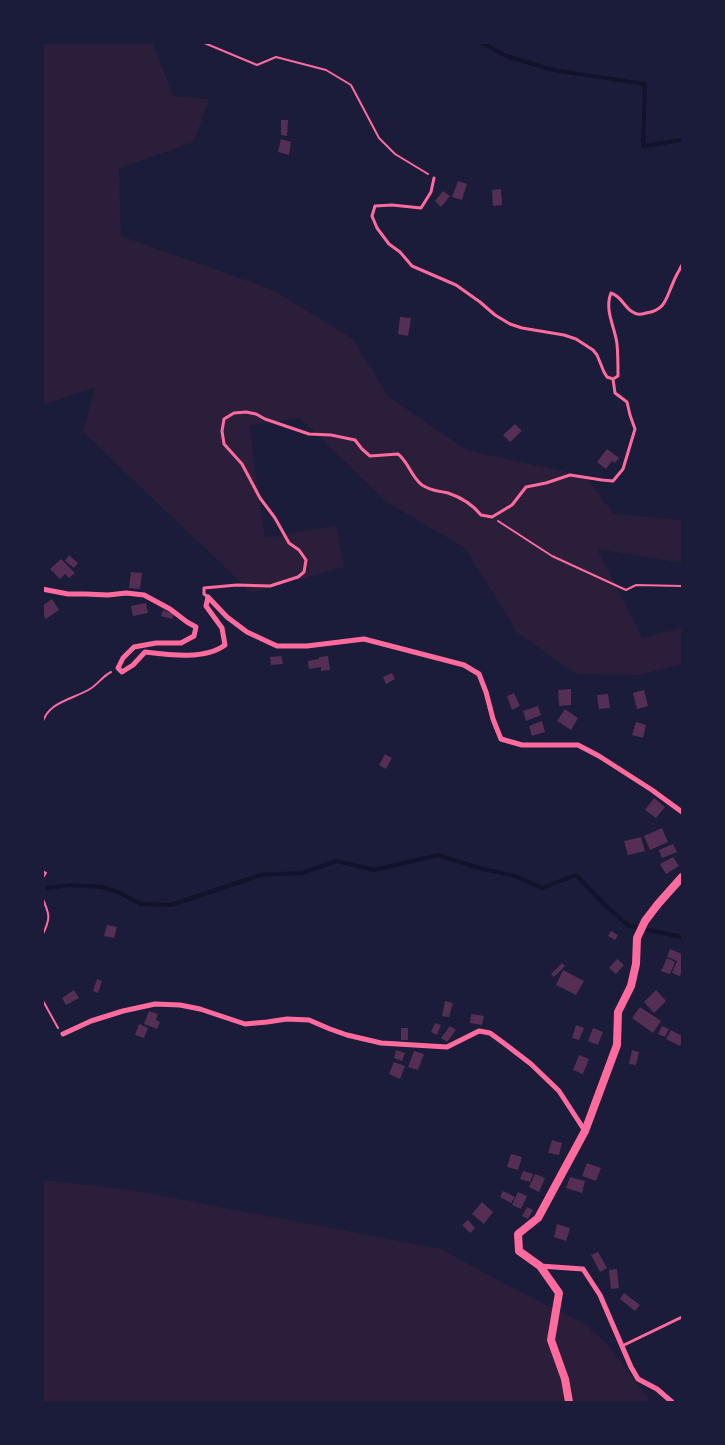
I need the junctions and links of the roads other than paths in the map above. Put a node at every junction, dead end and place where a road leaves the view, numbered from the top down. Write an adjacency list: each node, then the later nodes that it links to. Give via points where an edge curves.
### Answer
1 (434, 178): 3 (lane, via 431,192 421,208 375,206 372,216 389,244 412,266 456,284 505,321 522,328 570,336 587,345 607,376)
2 (682, 265): 3 (lane, via 666,302 651,313 638,315 611,293 608,300 617,344 618,369 618,376)
3 (613, 379): 5 (lane, via 615,393 627,402 635,429 623,469 613,481 570,475 526,487 512,505 492,517 481,515 475,507 448,493 432,491 420,483 398,454 370,456 355,440 309,434 256,414 234,413 224,419 224,444 242,464 289,543 306,560 304,572 298,577 270,586 204,588)
4 (42, 589): 5 (street, via 68,594 144,595 196,627 194,636 181,643 134,647 118,668 122,672 145,652 186,655 206,653 225,644 222,628 206,606)
5 (208, 597): 6 (street, via 247,632 277,646 364,640 464,665 479,674 500,739 522,746 578,745)
6 (682, 812)
7 (682, 877): 9 (street, via 645,921 638,938 631,986 618,1012 617,1045)
8 (63, 1034): 9 (street, via 91,1021 155,1004 200,1009 245,1024 309,1020 347,1035 381,1043 447,1047 479,1031 490,1033 560,1091)
9 (585, 1131): 10 (street, via 538,1218 518,1234 519,1251)
10 (540, 1266): 12 (street, via 583,1269 600,1295); 13 (street, via 559,1293 551,1340 565,1379)
11 (682, 1316): 12 (lane)
12 (622, 1346): 14 (street, via 638,1378)
13 (569, 1402)
14 (672, 1402)

